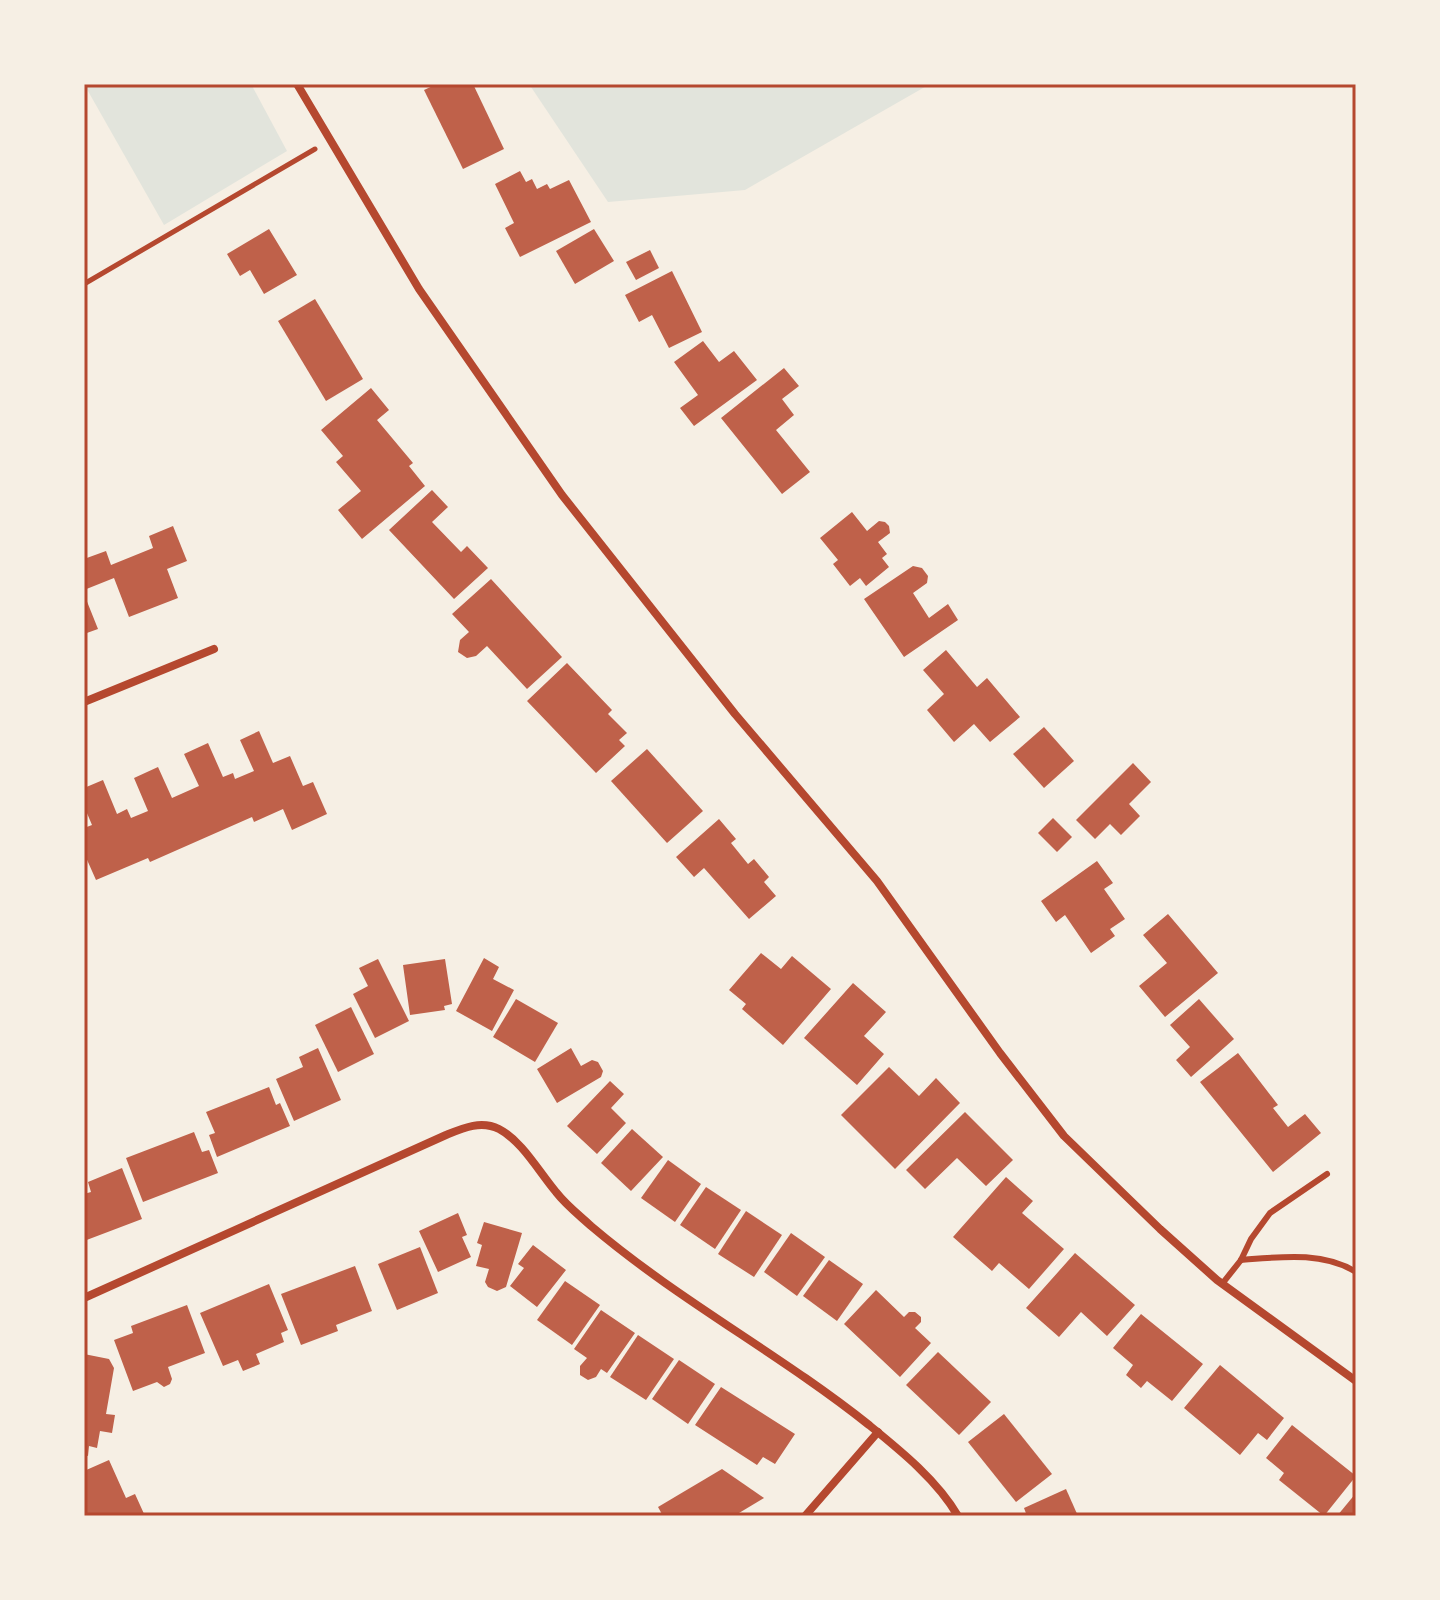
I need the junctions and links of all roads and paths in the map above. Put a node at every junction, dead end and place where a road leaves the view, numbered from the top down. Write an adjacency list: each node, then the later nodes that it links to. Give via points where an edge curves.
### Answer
1 (297, 84): 2 (street)
2 (328, 138): 3 (path); 9 (street, via 419,289 562,495 628,580 877,881 1064,1136)
3 (84, 284)
4 (214, 649): 5 (street)
5 (84, 702)
6 (1327, 1174): 7 (lane, via 1270,1213)
7 (1241, 1260): 8 (lane, via 1308,1257); 9 (lane)
8 (1356, 1272)
9 (1222, 1284): 11 (street)
10 (84, 1298): 12 (street, via 446,1135 485,1125 515,1142 558,1195 603,1236)
11 (1356, 1381)
12 (878, 1432): 13 (street); 14 (street, via 934,1484)
13 (805, 1516)
14 (958, 1516)

